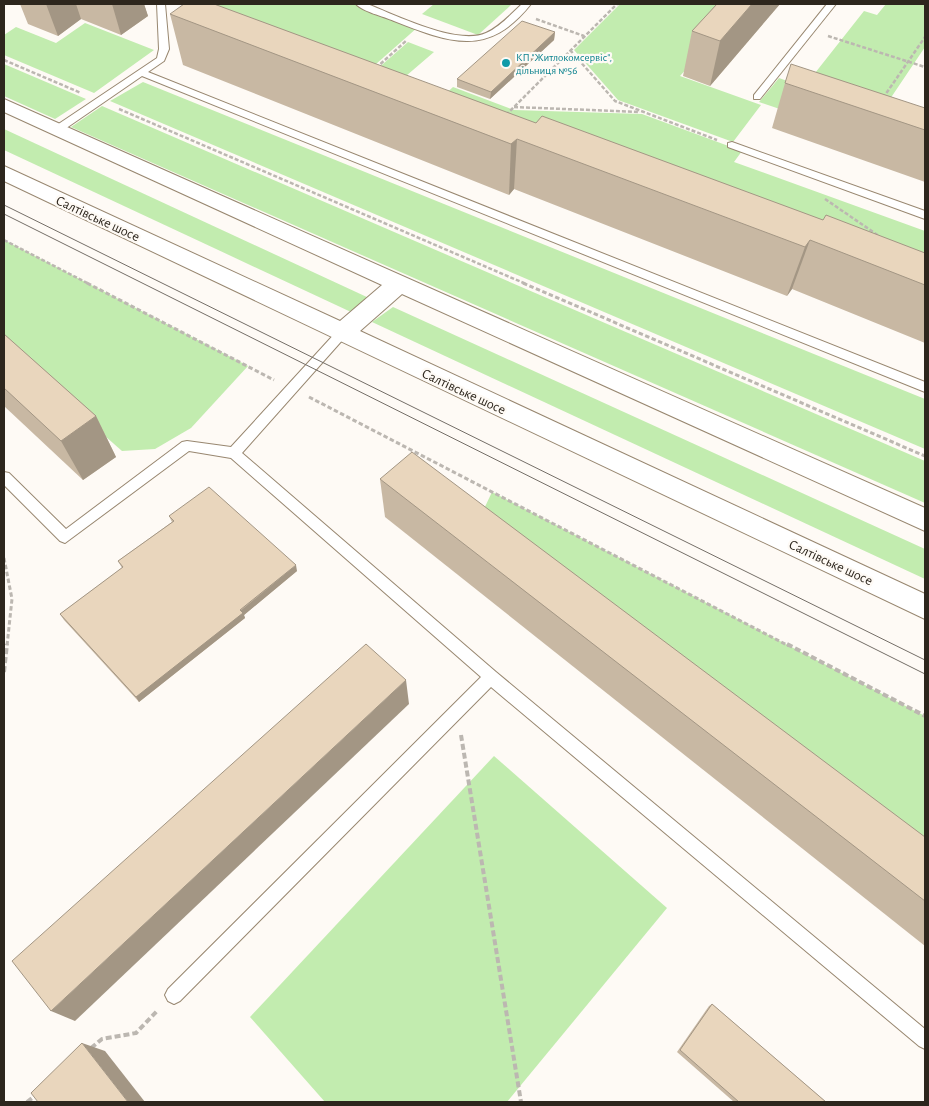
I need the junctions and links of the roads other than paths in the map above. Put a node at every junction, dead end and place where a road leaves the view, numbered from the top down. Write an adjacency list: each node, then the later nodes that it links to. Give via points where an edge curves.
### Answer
1 (161, 4): 5 (lane, via 164,54)
2 (360, 4): 3 (lane, via 450,37 473,40 495,33)
3 (527, 4)
4 (832, 4): 6 (lane)
5 (142, 74): 8 (lane); 14 (lane)
6 (757, 97)
7 (4, 105): 8 (main road)
8 (58, 129): 12 (main road)
9 (732, 145): 11 (lane)
10 (4, 173): 13 (main road, Салтівське шосе)
11 (925, 215)
12 (399, 283): 13 (main road); 17 (main road)
13 (342, 334): 15 (lane); 18 (main road, Салтівське шосе)
14 (925, 386)
15 (234, 453): 16 (lane, via 186,446 65,537); 19 (lane)
16 (4, 478)
17 (925, 520)
18 (925, 607)
19 (491, 677): 20 (lane); 21 (lane)
20 (174, 995)
21 (925, 1040)

